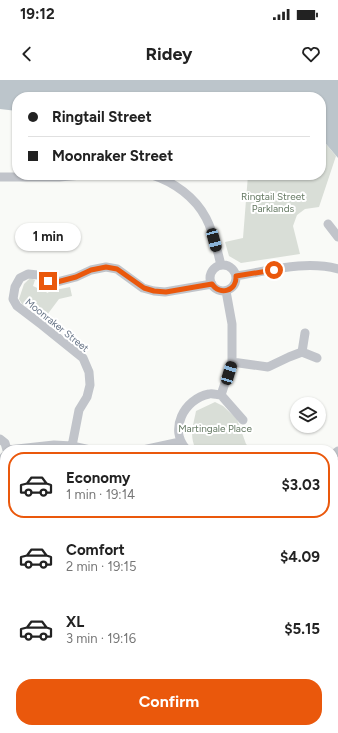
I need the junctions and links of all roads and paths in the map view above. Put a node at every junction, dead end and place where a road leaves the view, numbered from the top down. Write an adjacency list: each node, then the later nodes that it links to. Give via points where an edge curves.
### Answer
1 (0, 177): 2 (street)
2 (12, 177)
3 (164, 180): 6 (street, via 189,196 199,206 211,231)
4 (328, 224): 5 (street)
5 (338, 237)
6 (221, 266): 8 (street, via 229,266); 9 (street, via 212,272)
7 (338, 269): 8 (street, via 317,265 300,266)
8 (236, 276): 10 (street, via 233,287)
9 (212, 284): 10 (street, via 218,290); 18 (street, Moonraker Street, via 166,292 154,291 144,288 117,269 106,267 57,282 48,281 38,275 28,274 20,278 13,299 17,306 83,358 89,372 88,397 79,410)
10 (226, 291): 14 (street, via 232,324)
11 (305, 333): 12 (street)
12 (302, 352): 13 (street); 14 (street, via 268,367)
13 (317, 358)
14 (232, 362): 15 (street)
15 (221, 395): 16 (street); 17 (street, via 210,394 189,405 179,423)
16 (243, 420)
17 (180, 442): 19 (street); 20 (street)
18 (72, 445)
19 (166, 445)
20 (182, 445)

